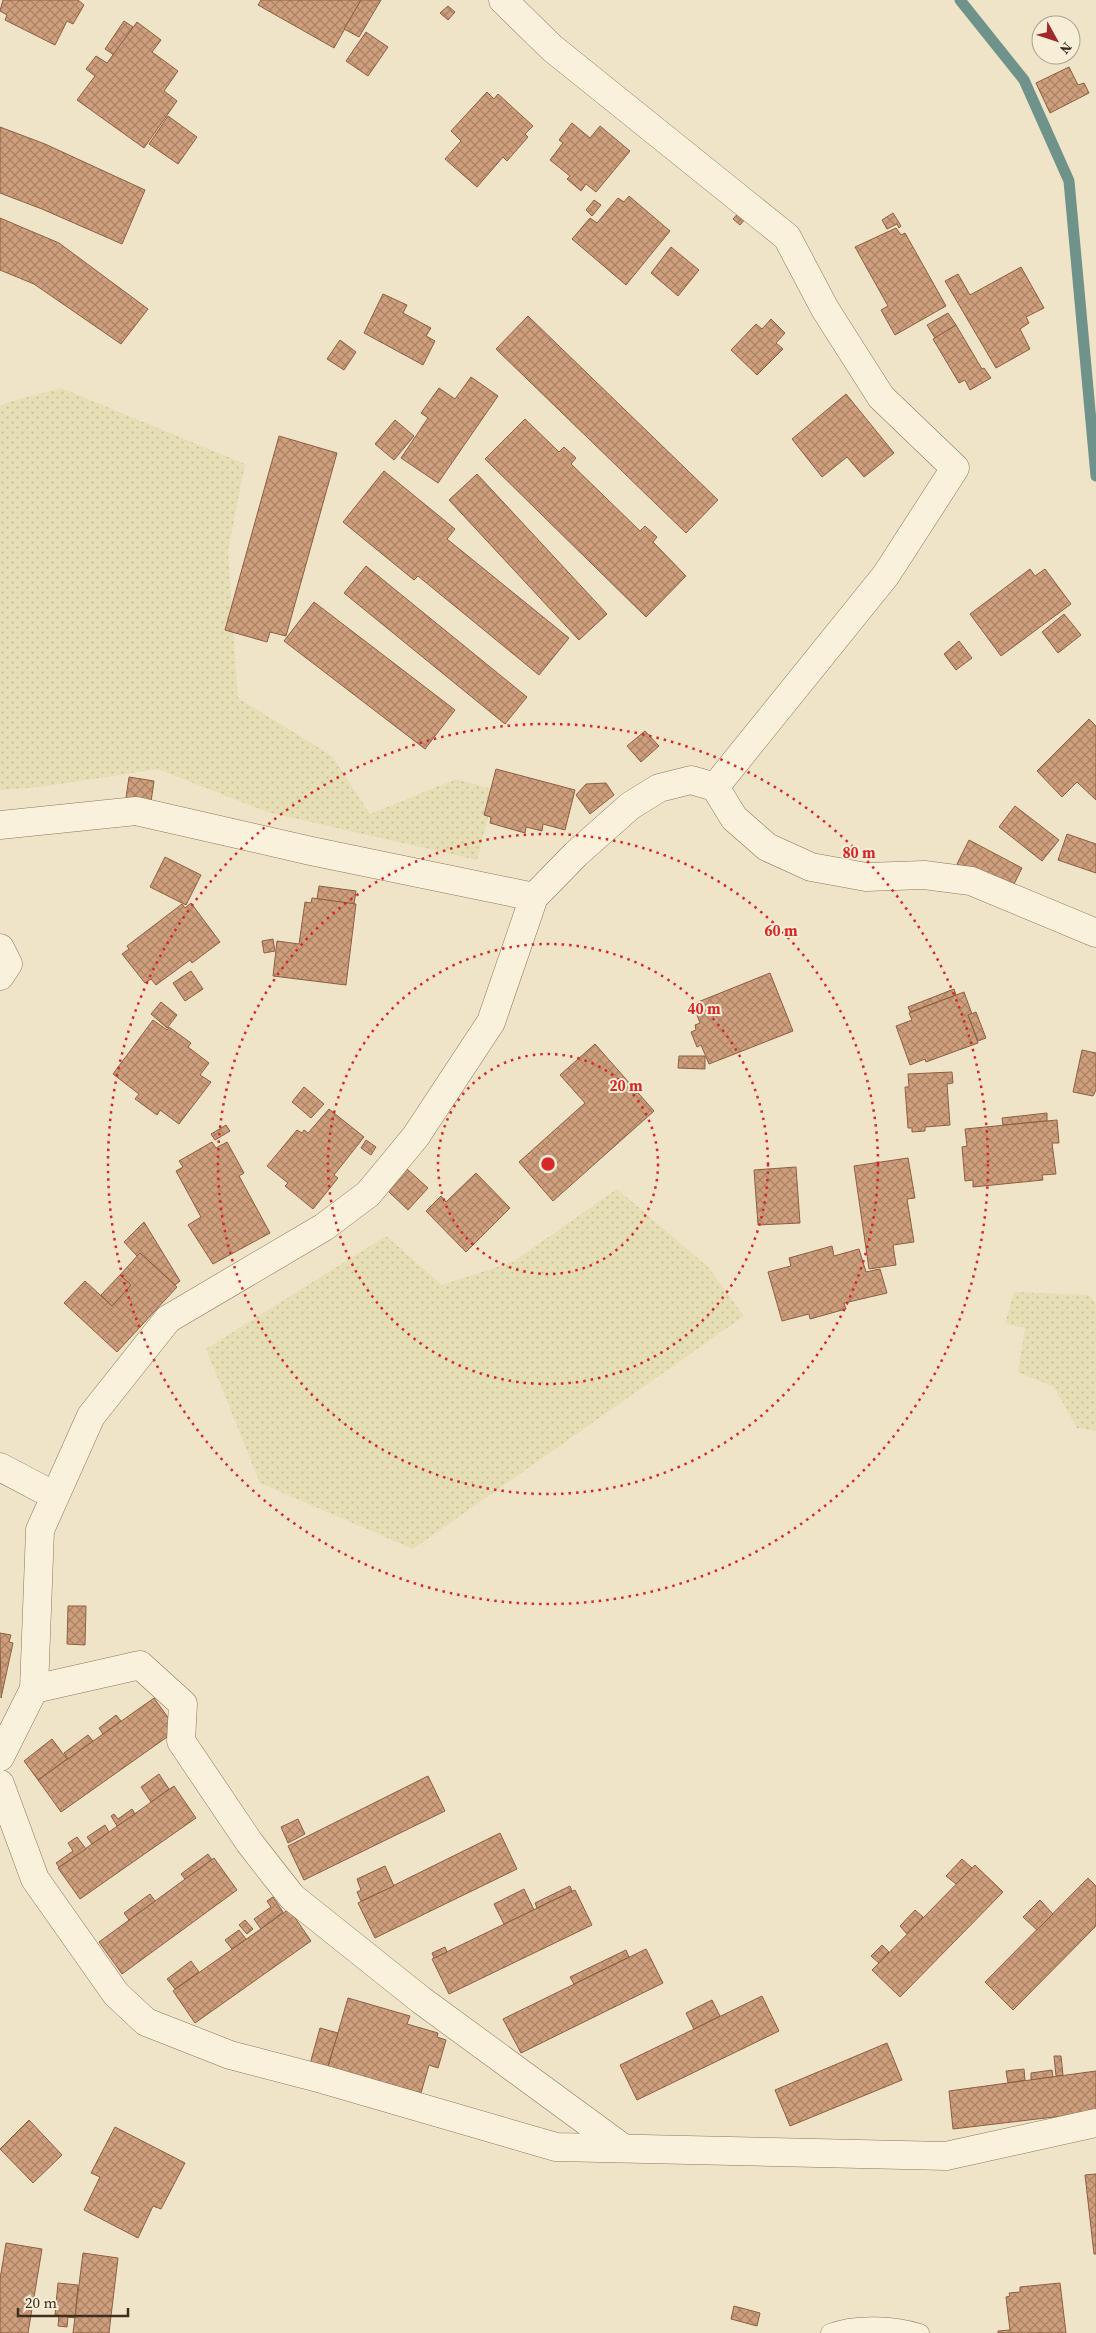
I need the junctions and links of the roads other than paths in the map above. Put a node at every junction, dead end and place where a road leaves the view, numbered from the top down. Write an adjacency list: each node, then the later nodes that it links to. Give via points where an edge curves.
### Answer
1 (503, 0): 2 (street, via 552,48 787,237 825,309 881,397 955,468 886,575)
2 (715, 787): 4 (street, via 691,780 659,788 644,797 583,848); 5 (street, via 734,818 767,847 811,867 866,876 924,875 971,881)
3 (0, 825): 4 (street, via 136,811)
4 (534, 898): 9 (street, via 491,1022 416,1136 368,1194 324,1227 168,1319 92,1416)
5 (1096, 933)
6 (0, 948): 7 (street, via 8,964)
7 (0, 976)
8 (0, 1467): 9 (street)
9 (55, 1496): 10 (street, via 40,1530)
10 (34, 1688): 11 (street); 14 (street, via 140,1665 183,1704 181,1741 249,1842 292,1896 421,2000)
11 (0, 1757)
12 (0, 1784): 14 (street, via 35,1879 116,1994 146,2022 230,2055 556,2147)
13 (1096, 2122): 14 (street, via 946,2156)
14 (623, 2148)
15 (830, 2333): 16 (lane, via 869,2327)
16 (920, 2333)

